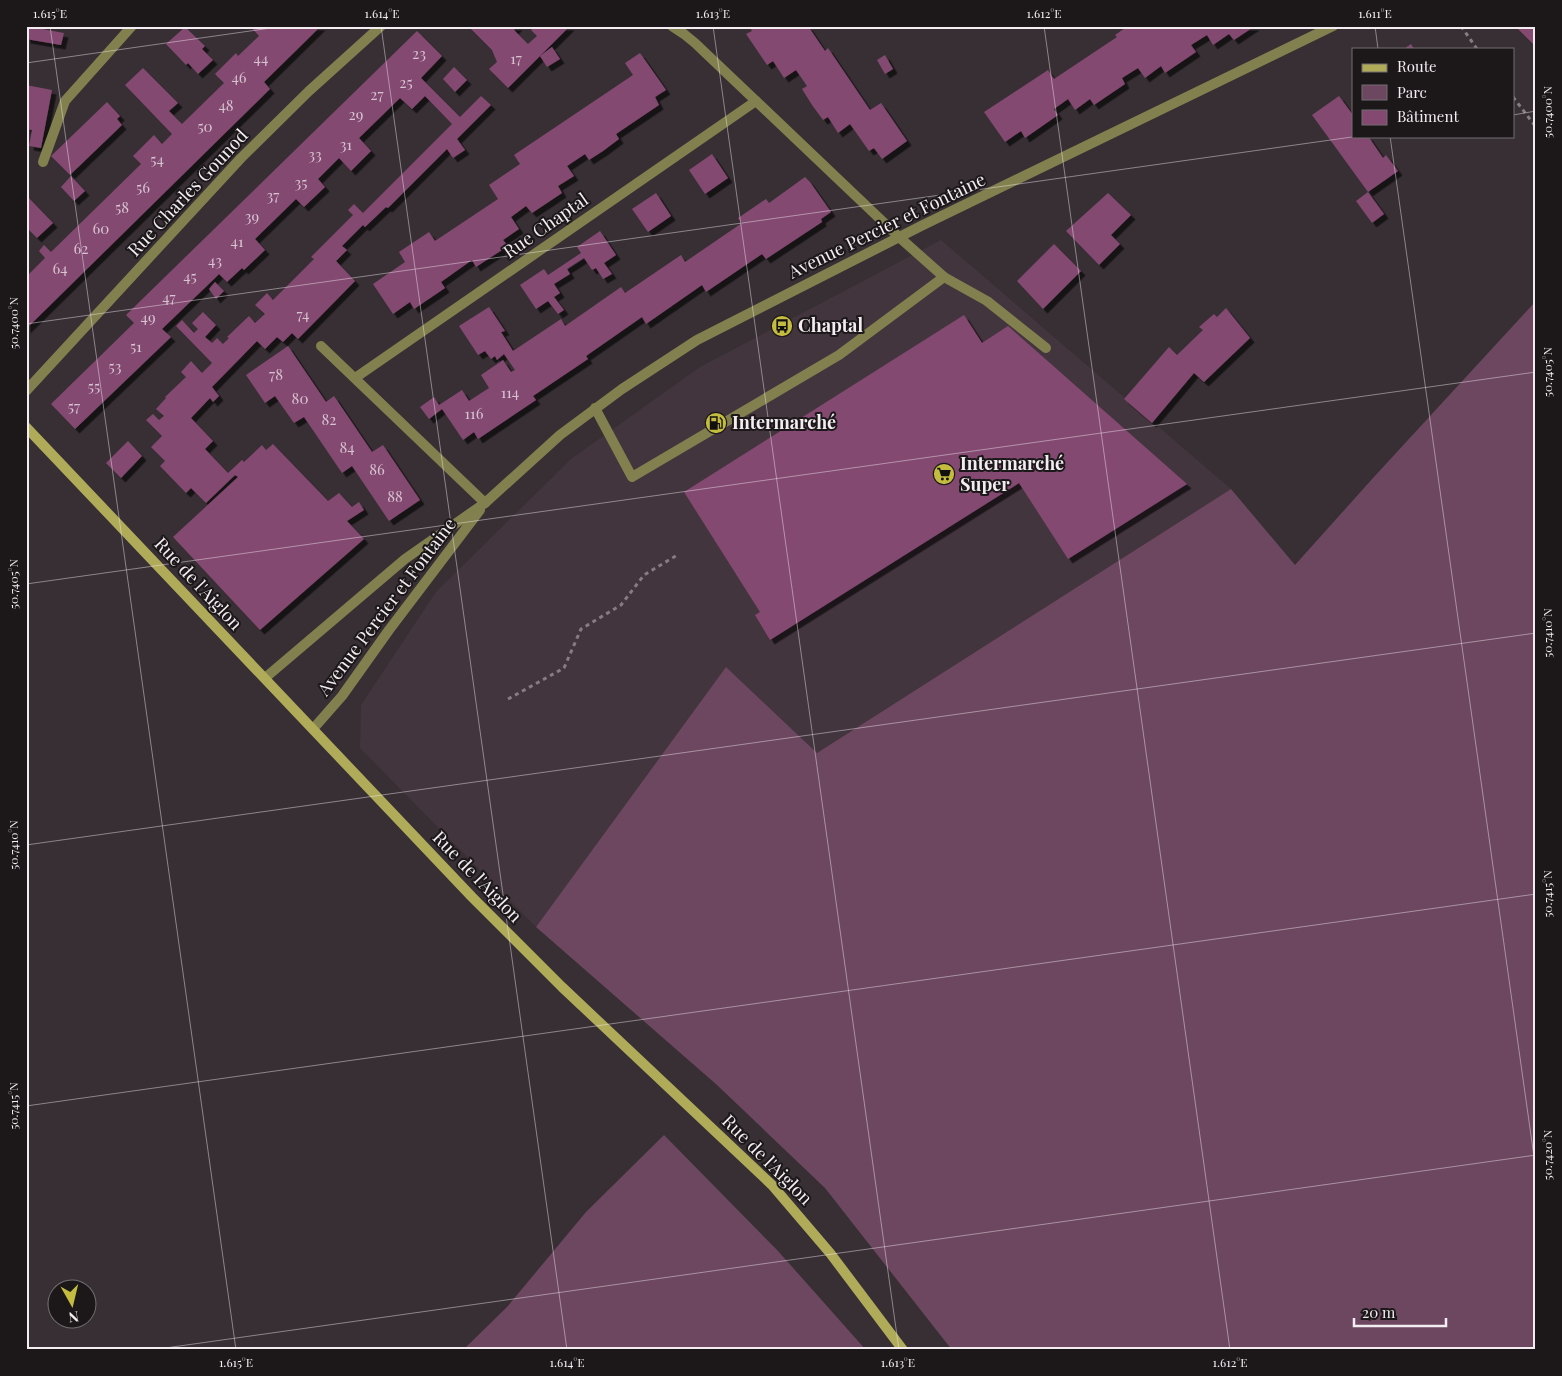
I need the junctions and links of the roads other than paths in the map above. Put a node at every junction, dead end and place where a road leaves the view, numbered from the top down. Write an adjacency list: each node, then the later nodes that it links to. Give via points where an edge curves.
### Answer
1 (132, 26): 6 (street, via 65,101)
2 (381, 26): 12 (street, Rue Charles Gounod, via 241,158)
3 (672, 26): 5 (street, via 695,43)
4 (1334, 26): 7 (street, Avenue Percier et Fontaine)
5 (756, 101): 7 (street); 11 (street, Rue Chaptal)
6 (44, 162)
7 (899, 237): 8 (street); 13 (street, Avenue Percier et Fontaine, via 697,340)
8 (944, 277): 10 (street, via 987,301); 13 (street, via 839,355 632,477)
9 (321, 346): 11 (street)
10 (1046, 348)
11 (355, 378): 15 (street)
12 (26, 391)
13 (595, 408): 15 (street, Avenue Percier et Fontaine)
14 (26, 427): 16 (main road, Rue de l'Aiglon)
15 (485, 503): 16 (street, Avenue Percier et Fontaine, via 405,559); 17 (street, Avenue Percier et Fontaine, via 342,696)
16 (265, 678): 17 (main road, Rue de l'Aiglon)
17 (313, 729): 18 (main road, Rue de l'Aiglon, via 522,947 772,1185 830,1253)
18 (902, 1350)

